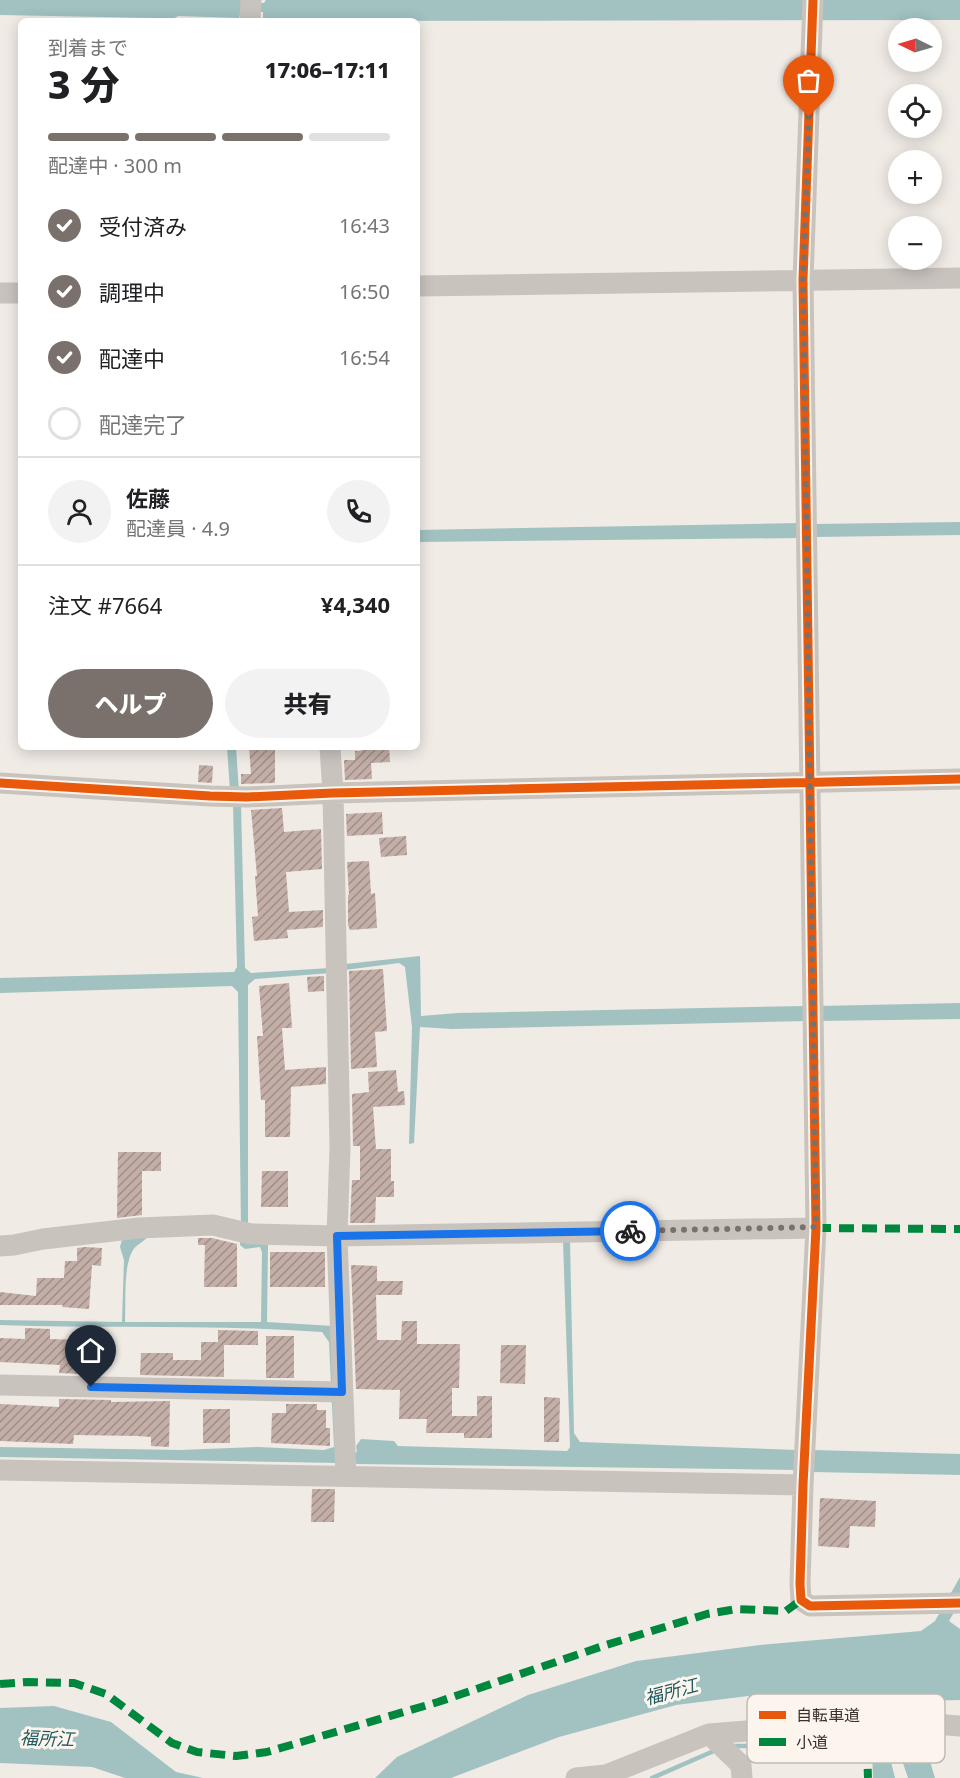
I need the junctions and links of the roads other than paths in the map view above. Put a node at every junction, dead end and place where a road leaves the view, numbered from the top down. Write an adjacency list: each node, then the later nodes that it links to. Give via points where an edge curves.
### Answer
1 (813, 0): 3 (street)
2 (960, 278): 3 (street)
3 (803, 280): 4 (street); 9 (street)
4 (420, 286)
5 (18, 292): 6 (street)
6 (0, 293)
7 (330, 750): 11 (street)
8 (960, 779): 9 (street)
9 (809, 782): 11 (street); 12 (street)
10 (0, 783): 11 (street, via 247,797)
11 (333, 793): 13 (street, via 340,1148)
12 (816, 1227): 13 (street); 19 (street)
13 (337, 1236): 14 (street, via 251,1234 213,1224 128,1229); 16 (street)
14 (0, 1246)
15 (0, 1385): 16 (street)
16 (342, 1392): 18 (street)
17 (0, 1470): 18 (street)
18 (346, 1476): 19 (street)
19 (802, 1485): 20 (street, via 801,1600 810,1606)
20 (950, 1603)
21 (945, 1724): 22 (street)
22 (960, 1726)
23 (747, 1731): 24 (street)
24 (709, 1734): 25 (street); 26 (street, via 606,1775)
25 (739, 1768)
26 (576, 1778)

